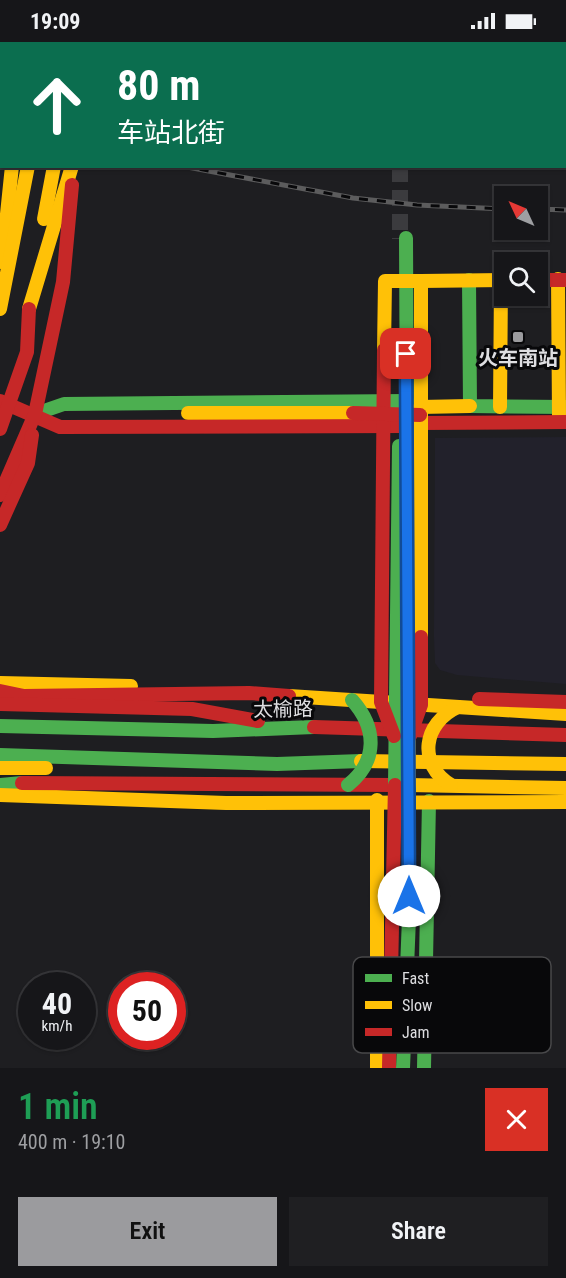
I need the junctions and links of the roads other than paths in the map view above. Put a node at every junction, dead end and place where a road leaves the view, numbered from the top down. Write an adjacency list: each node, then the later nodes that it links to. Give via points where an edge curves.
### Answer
1 (12, 168): 6 (main road)
2 (28, 168): 15 (main road)
3 (54, 168): 16 (main road)
4 (72, 168): 16 (main road)
5 (73, 168): 22 (main road, via 63,282)
6 (9, 197): 7 (main road); 9 (main road)
7 (0, 230)
8 (403, 239): 23 (main road)
9 (0, 276)
10 (468, 280): 11 (main road); 13 (main road); 18 (main road)
11 (494, 280)
12 (562, 280): 21 (main road)
13 (426, 281): 23 (main road, bridge); 24 (main road, bridge, via 385,281)
14 (502, 306): 20 (main road)
15 (0, 309)
16 (28, 309): 19 (main road, bridge); 26 (main road, bridge, via 27,352)
17 (0, 400): 22 (main road)
18 (470, 406): 20 (main road); 23 (main road)
19 (0, 407)
20 (500, 407): 21 (main road)
21 (563, 408): 25 (main road)
22 (35, 414): 23 (main road, via 64,404); 23 (main road, via 60,427); 24 (main road, bridge); 27 (main road); 28 (main road, via 28,463)
23 (414, 414): 24 (main road, bridge); 25 (main road); 35 (main road, bridge); 35 (main road, bridge, via 403,447)
24 (384, 416): 32 (main road, bridge)
25 (562, 422)
26 (0, 429)
27 (0, 495)
28 (0, 525)
29 (0, 683): 33 (main road, via 322,690)
30 (0, 691): 31 (main road, via 24,696 249,693)
31 (352, 700): 32 (main road); 47 (main road, bridge, via 363,710 373,737 366,768)
32 (381, 702): 35 (main road, bridge); 41 (main road, bridge)
33 (566, 702)
34 (0, 704): 39 (main road, via 192,709)
35 (408, 704): 36 (main road); 41 (main road, bridge); 41 (main road, bridge)
36 (458, 707): 37 (main road); 49 (main road, bridge, via 435,723 428,740 432,767 443,782)
37 (566, 714)
38 (0, 726): 39 (main road, 太榆路, via 213,730)
39 (286, 726): 40 (main road, 太榆路)
40 (566, 735)
41 (402, 742): 48 (main road, bridge)
42 (0, 755): 43 (main road)
43 (277, 764): 44 (main road); 45 (main road)
44 (566, 764)
45 (0, 768)
46 (0, 785): 47 (main road)
47 (348, 785): 48 (main road)
48 (402, 785): 49 (main road); 56 (main road, bridge); 57 (main road, bridge)
49 (451, 785): 50 (main road)
50 (566, 788)
51 (0, 795): 52 (main road, via 226,803)
52 (377, 800): 53 (main road); 55 (main road)
53 (429, 801): 54 (main road); 58 (main road)
54 (566, 802)
55 (378, 957)
56 (394, 957)
57 (407, 957)
58 (426, 957)
59 (378, 1053): 63 (main road)
60 (390, 1053): 64 (main road, bridge)
61 (404, 1053): 65 (main road, bridge)
62 (424, 1053): 66 (main road)
63 (378, 1068)
64 (389, 1068)
65 (403, 1068)
66 (424, 1068)

